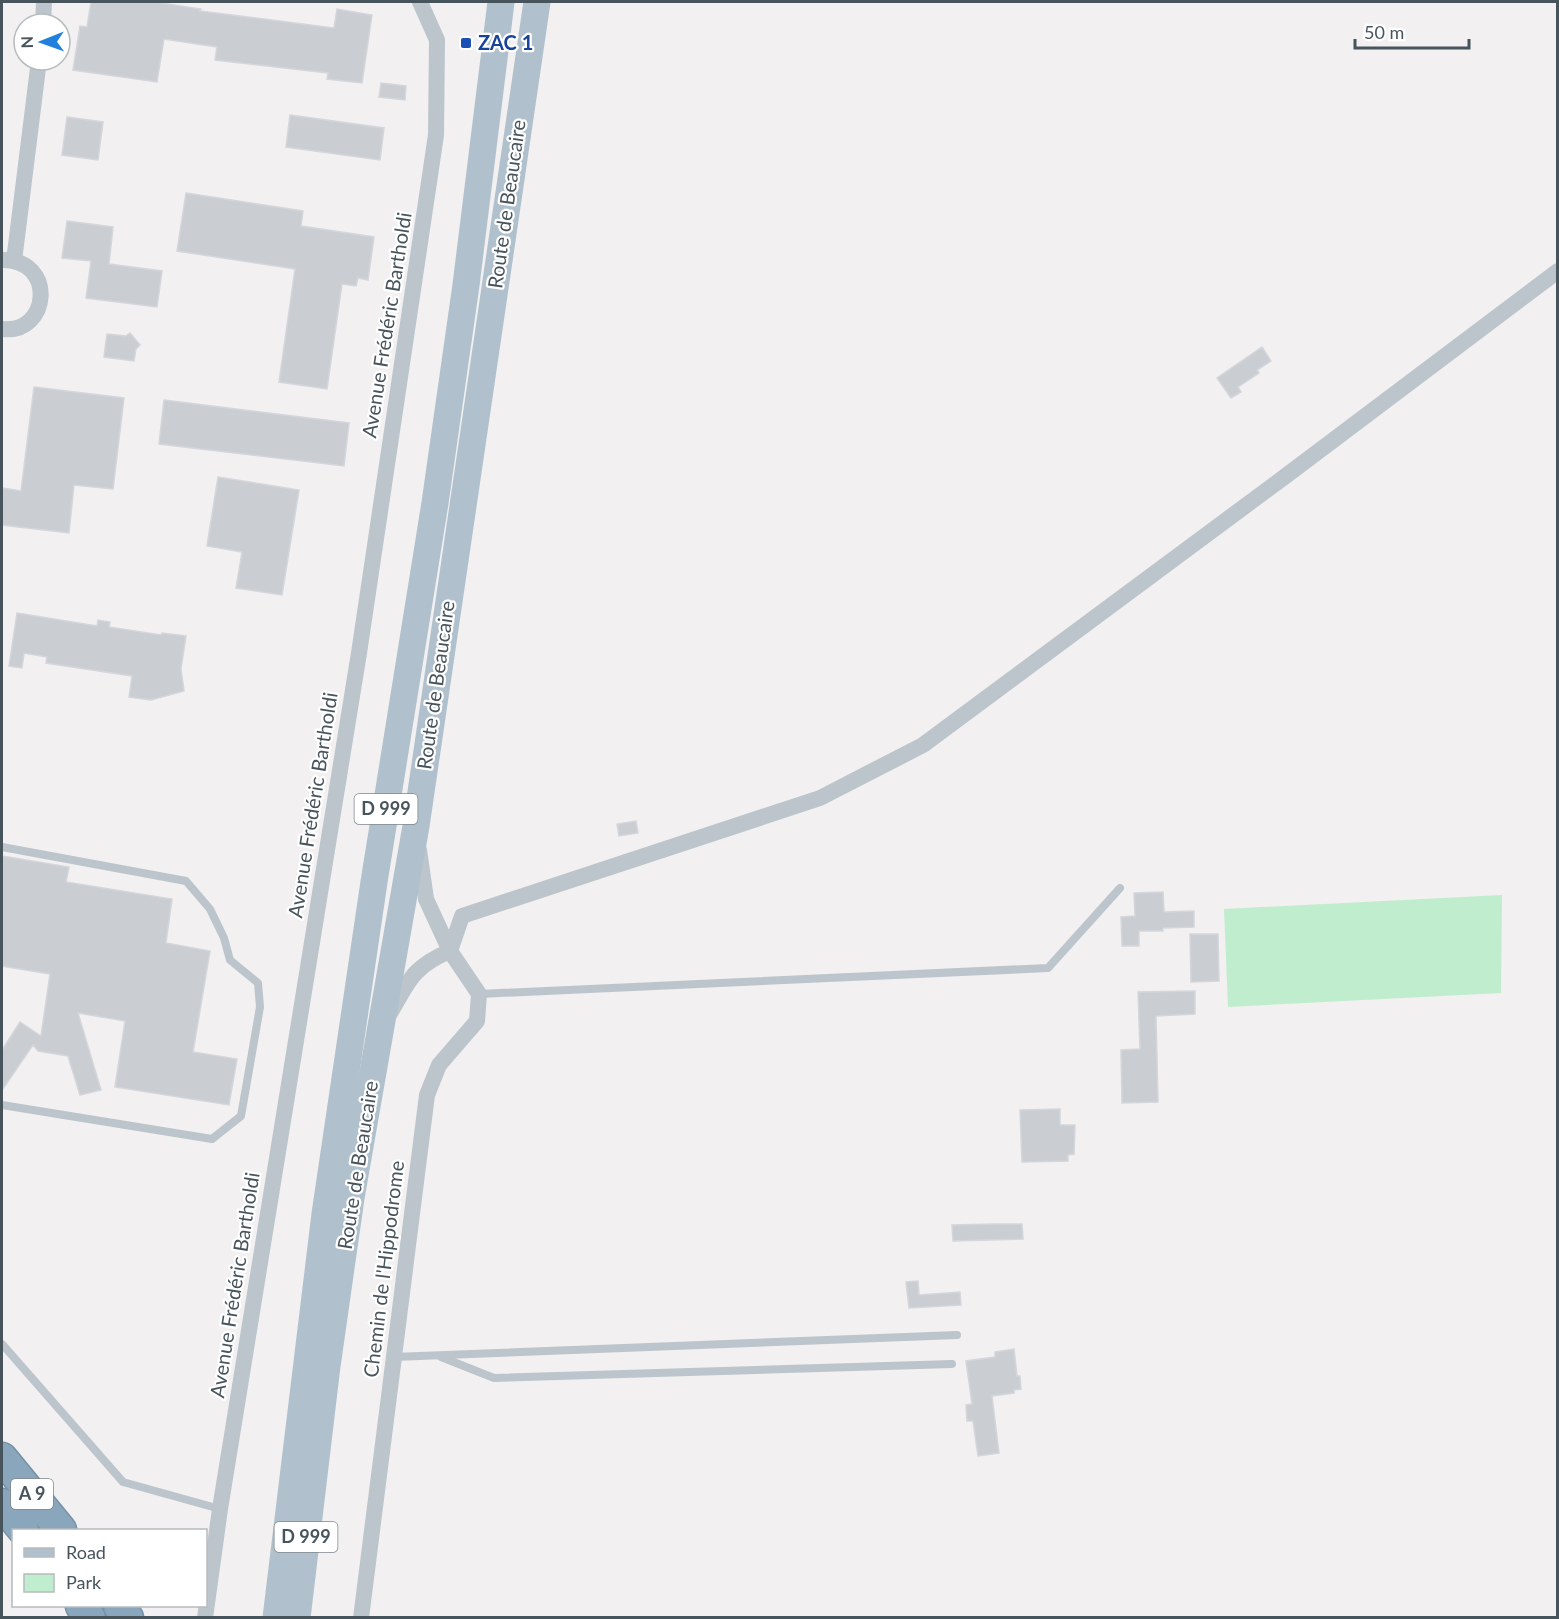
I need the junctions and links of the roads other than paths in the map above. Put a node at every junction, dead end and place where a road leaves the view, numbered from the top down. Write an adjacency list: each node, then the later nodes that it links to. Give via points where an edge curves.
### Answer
1 (420, 2): 22 (street, Avenue Frédéric Bartholdi, via 437,40 436,135 359,653)
2 (501, 2): 26 (main road, Route de Beaucaire / D 999, via 435,503 325,1214)
3 (537, 2): 8 (main road, Route de Beaucaire / D 999)
4 (37, 72): 5 (street)
5 (8, 260): 7 (street, via 33,272 39,282 40,305 27,323)
6 (1557, 271): 11 (street, via 923,745 819,798 462,916)
7 (2, 329)
8 (416, 826): 11 (street, via 426,899); 13 (main road, Route de Beaucaire / D 999)
9 (2, 847): 14 (lane, via 186,881 210,909 230,960 258,983 260,1007 241,1116 212,1139)
10 (1120, 888): 12 (lane, via 1048,968)
11 (450, 951): 12 (street); 13 (street, via 414,972)
12 (479, 994): 18 (street, Chemin de l'Hippodrome, via 477,1021 439,1065 427,1095)
13 (380, 1031): 27 (main road, Route de Beaucaire / D 999, via 327,1366)
14 (2, 1105)
15 (957, 1335): 17 (lane)
16 (2, 1344): 22 (lane, via 123,1482)
17 (438, 1355): 18 (lane); 19 (lane, via 495,1378)
18 (394, 1357): 28 (street, Chemin de l'Hippodrome)
19 (952, 1364)
20 (2, 1458): 24 (highway, A 9)
21 (2, 1504): 23 (highway, A 9)
22 (220, 1509): 25 (street, Avenue Frédéric Bartholdi)
23 (22, 1529)
24 (60, 1529)
25 (206, 1617)
26 (276, 1617)
27 (297, 1617)
28 (361, 1617)

